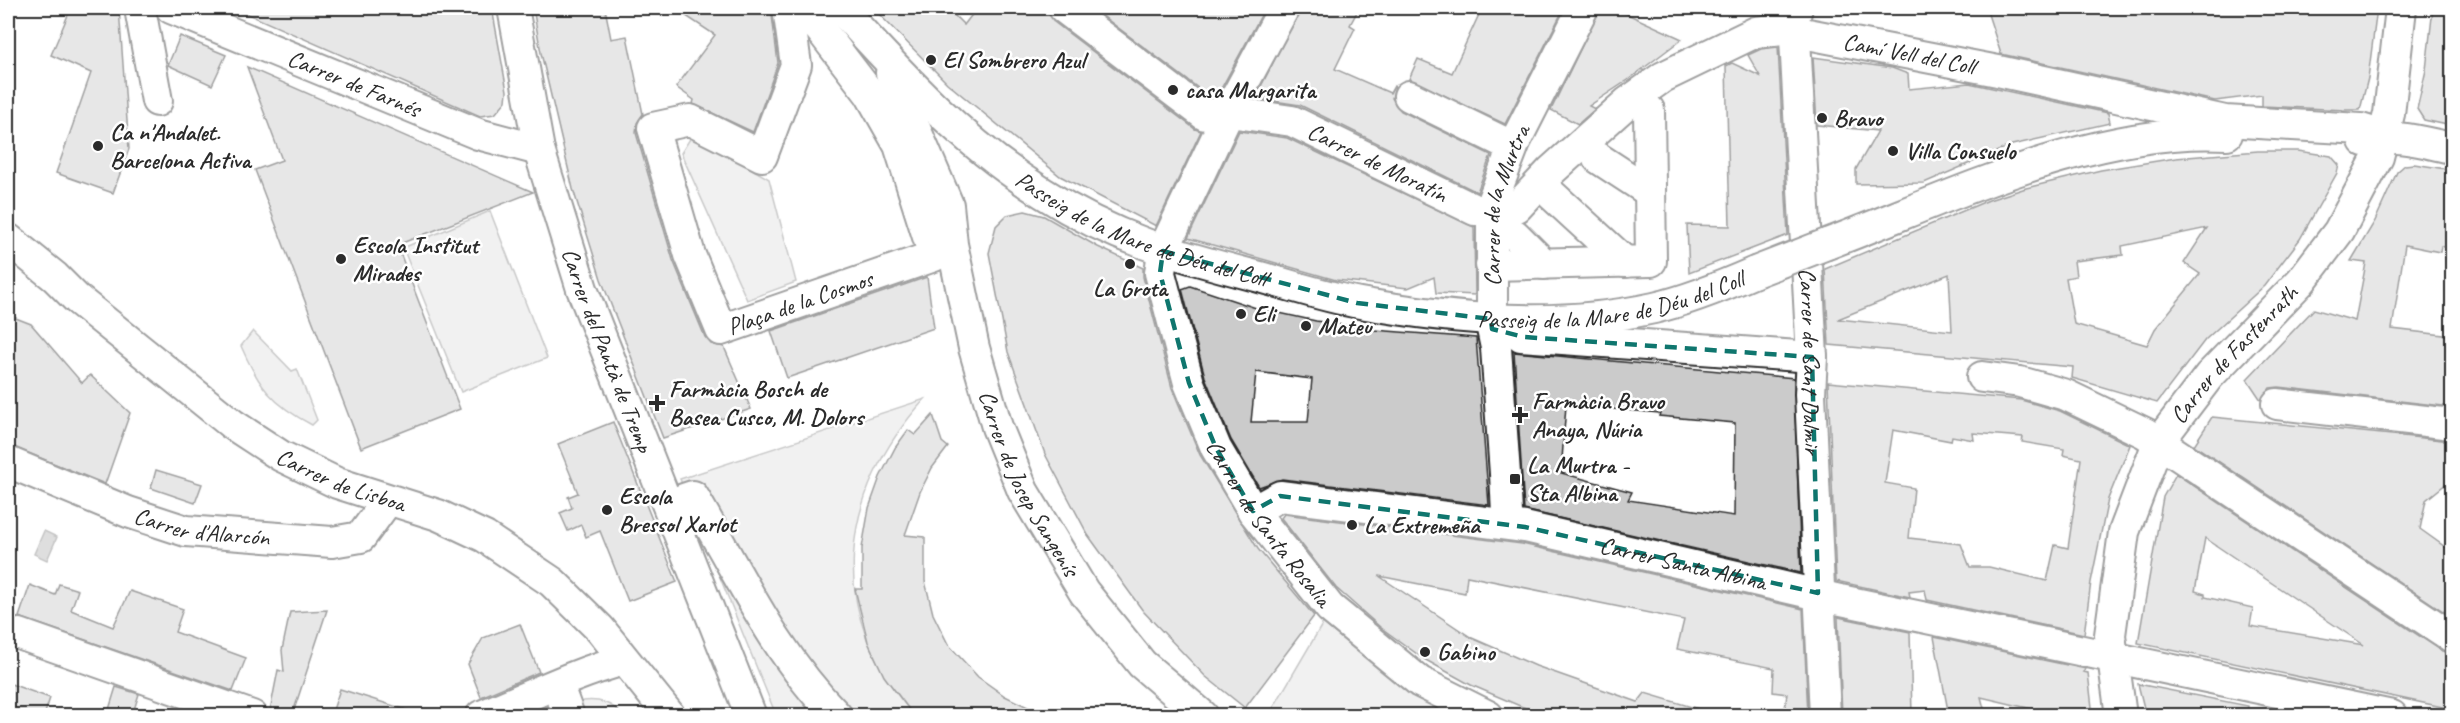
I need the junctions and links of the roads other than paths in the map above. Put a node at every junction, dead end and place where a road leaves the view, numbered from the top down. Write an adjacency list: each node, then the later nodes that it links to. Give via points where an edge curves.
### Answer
1 (171, 8): 21 (street, Carrer de Farnés, via 478,134)
2 (513, 8): 21 (street, Carrer del Pantà de Tremp)
3 (788, 8): 4 (street, Plaça de la Cosmos, via 796,65 762,156 690,120 653,128 690,255 721,330 934,256 899,145 870,94)
4 (804, 8)
5 (840, 8): 12 (street)
6 (1064, 8): 16 (street, Carrer de Moratín, via 1205,115)
7 (1284, 8): 16 (street)
8 (1583, 8): 27 (street, Carrer de la Murtra)
9 (2401, 8): 18 (street, Carrer de Fastenrath)
10 (141, 14): 14 (street)
11 (1796, 18): 18 (street, Camí Vell del Coll, via 1805,34 2225,120 2361,129); 27 (street, Camí Vell del Coll, via 1756,32 1663,77 1628,102 1517,207); 35 (street, Carrer de Sant Dalmir)
12 (885, 59): 17 (street, Passeig de la Mare de Déu del Coll); 22 (street, Carrer de Josep Sangenís)
13 (1409, 96): 19 (street)
14 (157, 101)
15 (1649, 110): 24 (street)
16 (1229, 112): 27 (street, Carrer de Moratín, via 1292,121); 30 (street)
17 (952, 123): 22 (street, Carrer de Josep Sangenís, via 927,130); 26 (street, Carrer de Josep Sangenís, via 944,156 954,196); 30 (street, Passeig de la Mare de Déu del Coll, via 1045,195 1108,230)
18 (2383, 136): 20 (street, Passeig de la Mare de Déu del Coll); 34 (street, Passeig de la Mare de Déu del Coll, bridge, via 2359,142 2199,133 2116,145 2002,176 1675,302 1635,312); 39 (street, Carrer de Fastenrath, via 2378,157 2339,231 2301,281)
19 (1499, 140)
20 (2452, 148)
21 (539, 150): 55 (street, Carrer del Pantà de Tremp, via 582,289)
22 (928, 157): 26 (street, Carrer de Josep Sangenís)
23 (1598, 158): 24 (street)
24 (1650, 192): 31 (street, via 1650,261)
25 (1552, 195): 31 (street)
26 (948, 205): 57 (street, Carrer de Josep Sangenís, via 952,244 974,348 997,427 1023,491 1084,592 1142,664)
27 (1483, 206): 33 (street, Carrer de la Murtra)
28 (1515, 235): 32 (street)
29 (8, 239): 42 (street, Carrer de Lisboa, via 232,424 281,456 337,483)
30 (1163, 251): 34 (street, Passeig de la Mare de Déu del Coll, via 1358,303); 43 (street, Carrer de Santa Rosalia, via 1161,273 1190,383 1216,448)
31 (1625, 262): 32 (street)
32 (1544, 264): 33 (street)
33 (1491, 265): 34 (street, Carrer de la Murtra)
34 (1491, 324): 35 (street, Passeig de la Mare de Déu del Coll, via 1535,338); 44 (street, Carrer de la Murtra, via 1505,474)
35 (1812, 357): 45 (street, Carrer de Sant Dalmir)
36 (1982, 376): 39 (street, via 2066,395)
37 (2277, 404): 38 (street)
38 (2452, 424)
39 (2152, 438): 47 (street); 48 (street, Carrer de Fastenrath, via 2124,532 2110,635)
40 (8, 462): 42 (street, Carrer d'Alarcón, via 128,512 186,531 332,542 361,537)
41 (684, 499): 56 (street, via 693,496 783,649)
42 (388, 500): 49 (street, Carrer de Lisboa, via 438,515 485,537 552,582 600,629)
43 (1253, 511): 44 (street, Carrer Santa Albina, via 1280,496); 58 (street, Carrer de Santa Rosalia, via 1330,609 1420,682)
44 (1504, 524): 45 (street, Carrer Santa Albina)
45 (1818, 593): 48 (street, Carrer Santa Albina); 59 (street, Carrer de Sant Dalmir)
46 (19, 634): 51 (street)
47 (2452, 637)
48 (2112, 657): 60 (street, Carrer de Fastenrath); 61 (street, Carrer Santa Albina)
49 (624, 660): 50 (street, via 594,668); 54 (street, Carrer de Lisboa)
50 (558, 686): 52 (street); 53 (street)
51 (252, 716)
52 (481, 716)
53 (569, 716)
54 (670, 716)
55 (751, 716)
56 (837, 716)
57 (1203, 716)
58 (1488, 716)
59 (1825, 716)
60 (2121, 716)
61 (2391, 716)

